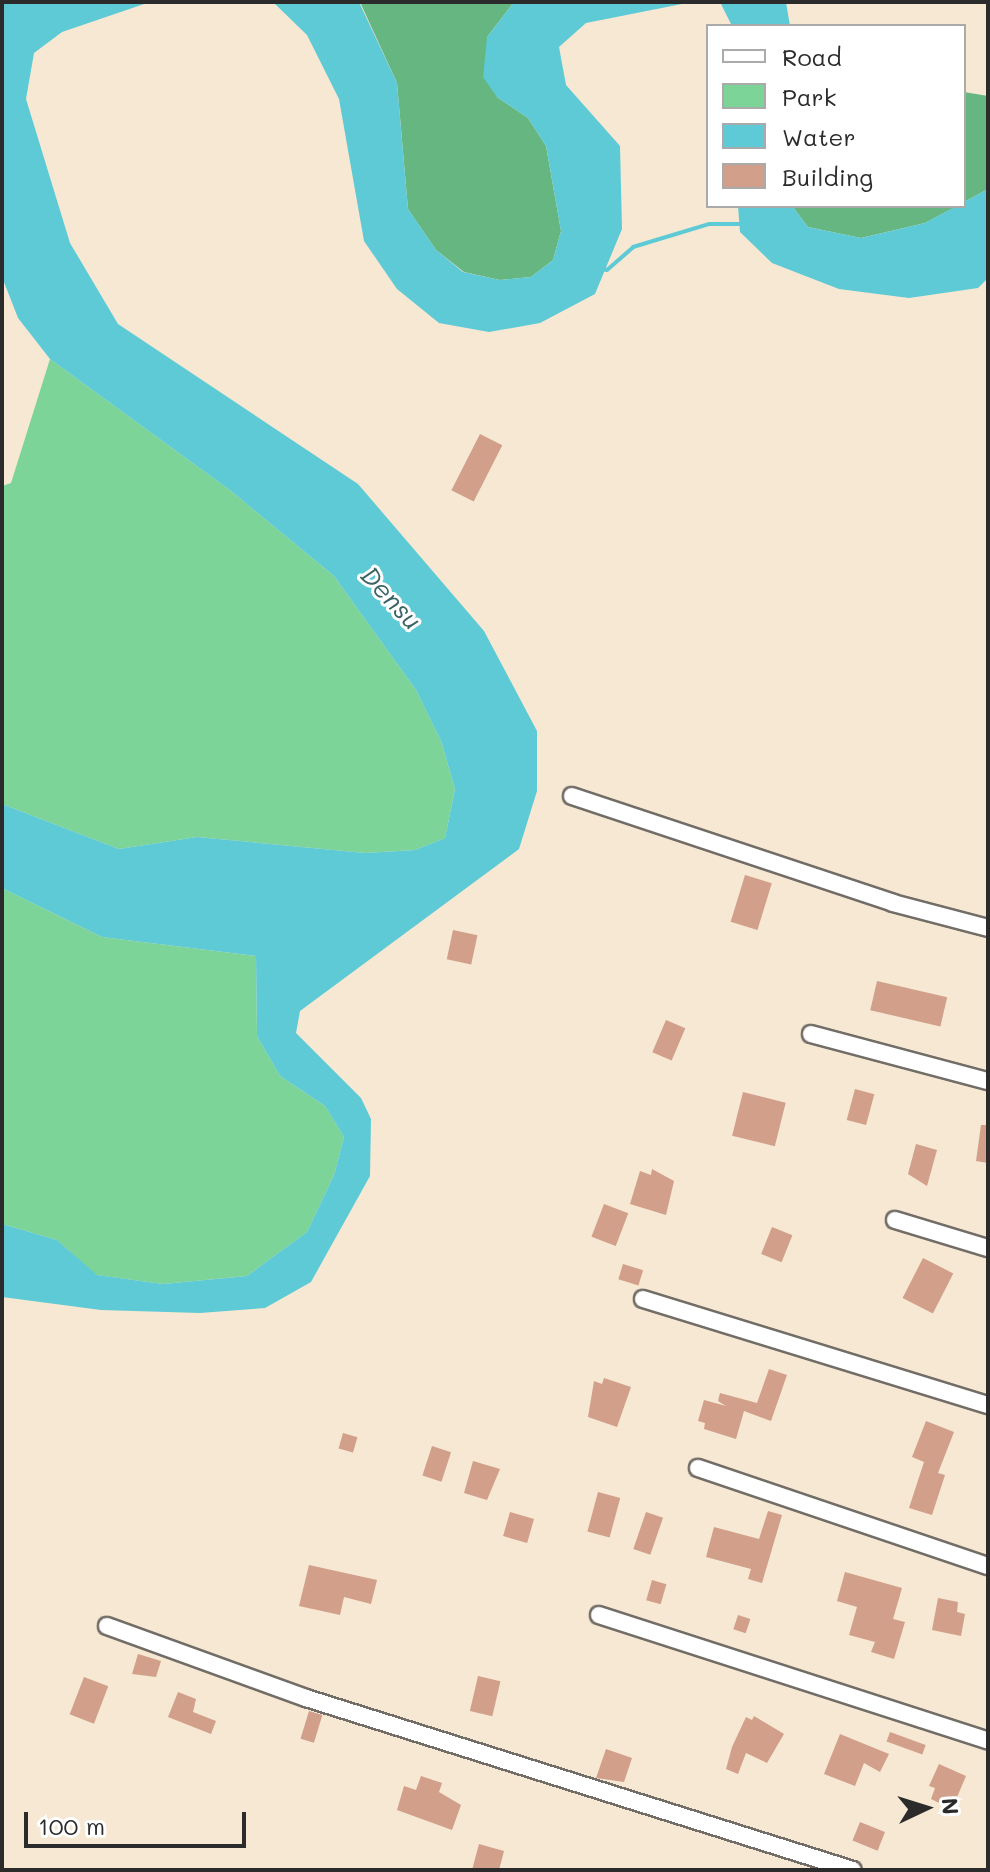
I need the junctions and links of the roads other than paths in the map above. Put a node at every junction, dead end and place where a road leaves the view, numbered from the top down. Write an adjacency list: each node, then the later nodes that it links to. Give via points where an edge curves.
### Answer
1 (572, 796): 2 (street, via 893,903)
2 (988, 928)
3 (811, 1034): 4 (street)
4 (988, 1081)
5 (895, 1220): 6 (street)
6 (988, 1248)
7 (643, 1299): 8 (street)
8 (988, 1405)
9 (698, 1468): 10 (street)
10 (988, 1566)
11 (599, 1615): 13 (street)
12 (107, 1626): 14 (street, via 306,1698)
13 (988, 1741)
14 (853, 1870)

